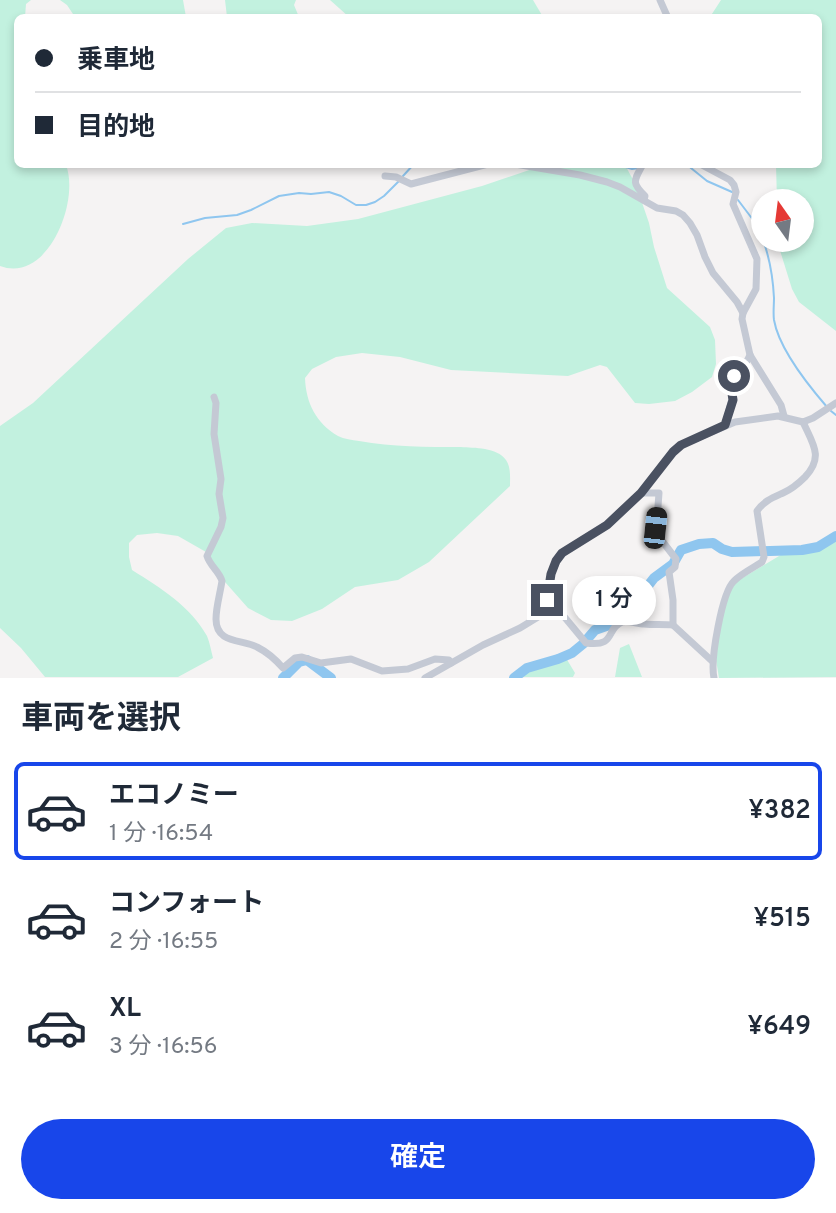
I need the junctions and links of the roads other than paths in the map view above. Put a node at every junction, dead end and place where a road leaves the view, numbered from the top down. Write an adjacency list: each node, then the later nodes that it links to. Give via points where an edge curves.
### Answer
1 (473, 168): 5 (street, via 411,184)
2 (539, 168): 6 (street, via 607,182)
3 (641, 168): 6 (street, via 635,179)
4 (708, 168): 7 (street, via 734,185 733,204 757,259 756,289)
5 (385, 176)
6 (644, 200): 7 (street, via 683,215 713,273)
7 (743, 313): 8 (street)
8 (750, 355): 11 (street); 13 (street, via 730,380 733,400)
9 (214, 397): 18 (street, via 223,518 207,556 221,576 216,621 223,636 257,647 283,668 302,657 321,663 351,659 382,671 408,669 435,659)
10 (834, 407): 12 (street)
11 (784, 416): 12 (street); 13 (street)
12 (803, 422): 17 (street, via 816,462 799,484 762,503 757,511 764,557 733,582)
13 (725, 425): 14 (street, via 681,445)
14 (641, 493): 15 (street, via 597,533 562,553 551,574); 16 (street, via 659,493 656,533 676,559 669,572)
15 (547, 600): 16 (street, via 586,643 605,642 625,621); 18 (street, via 538,617)
16 (673, 625): 17 (street)
17 (712, 661): 20 (street)
18 (451, 663): 19 (street)
19 (425, 677)
20 (714, 677)

